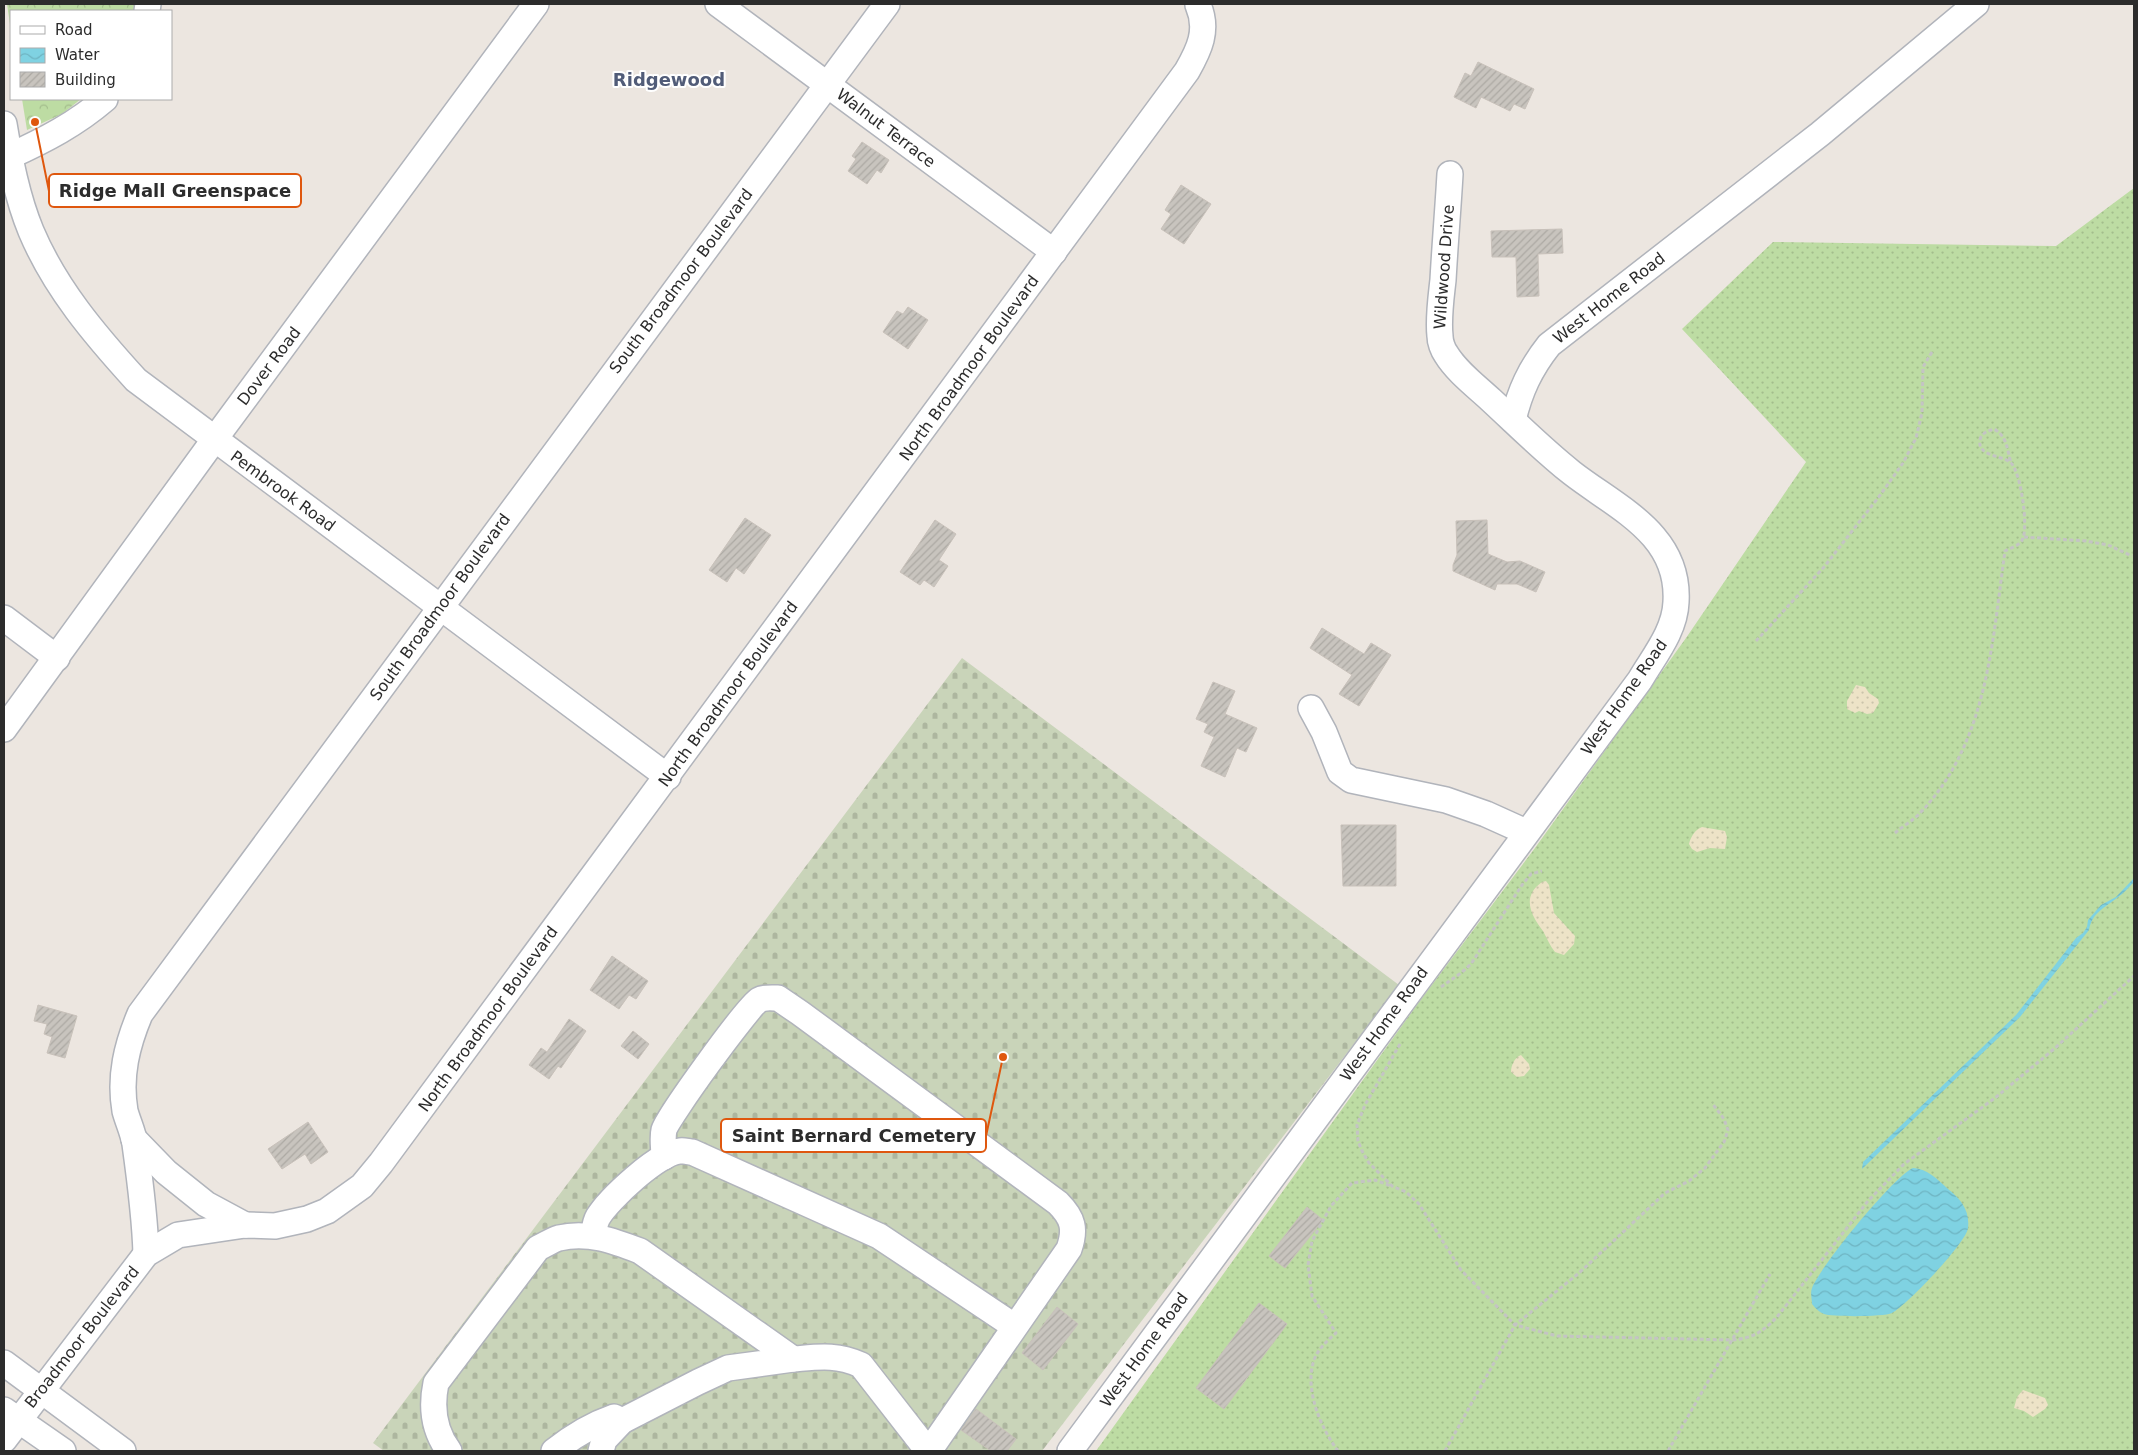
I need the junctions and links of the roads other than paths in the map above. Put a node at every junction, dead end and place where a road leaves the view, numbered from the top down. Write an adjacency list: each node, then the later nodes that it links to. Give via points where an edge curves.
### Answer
1 (536, 4): 13 (street, Dover Road)
2 (718, 4): 6 (street, Walnut Terrace)
3 (887, 4): 6 (street, South Broadmoor Boulevard)
4 (1197, 4): 11 (street, North Broadmoor Boulevard, via 1203,15 1204,28 1197,55)
5 (1976, 4): 12 (street, West Home Road, via 1820,134 1549,345 1525,380)
6 (827, 85): 11 (street, Walnut Terrace); 14 (street, South Broadmoor Boulevard)
7 (104, 100): 9 (street, via 56,134)
8 (4, 124): 9 (street, Pembrook Road)
9 (10, 156): 13 (street, Pembrook Road, via 31,231 71,304 136,380)
10 (1450, 174): 12 (street, Wildwood Drive, via 1440,338 1445,354 1461,372)
11 (1054, 252): 19 (street, North Broadmoor Boulevard)
12 (1513, 420): 20 (street, West Home Road, via 1573,474 1644,525 1657,540 1669,563 1676,602 1667,636 1640,680)
13 (214, 440): 14 (street, Pembrook Road); 16 (street, Dover Road)
14 (440, 607): 19 (street, Pembrook Road); 21 (street, South Broadmoor Boulevard, via 140,1014 128,1043 123,1091)
15 (4, 618): 16 (street)
16 (57, 658): 18 (street, Dover Road)
17 (1311, 708): 20 (street, via 1345,777 1446,800)
18 (4, 729)
19 (668, 777): 23 (street, North Broadmoor Boulevard, via 362,1186 327,1211 307,1219 275,1226)
20 (1526, 832): 39 (street, West Home Road)
21 (134, 1139): 23 (street, via 166,1172 206,1204); 25 (street, South Broadmoor Boulevard)
22 (664, 1157): 24 (street, via 624,1186 608,1203 597,1219); 26 (street, via 678,1150 692,1152 879,1236); 26 (street, via 664,1129 722,1044 759,1000 778,998 1058,1202 1067,1212 1074,1224 1069,1249)
23 (245, 1225): 25 (street, North Broadmoor Boulevard, via 178,1235)
24 (593, 1236): 27 (street, via 640,1251); 35 (street, via 559,1238 538,1248 436,1383 432,1399 434,1420)
25 (146, 1254): 29 (street, Broadmoor Boulevard)
26 (1014, 1326): 38 (street)
27 (793, 1359): 31 (street, via 728,1368); 38 (street, via 826,1356 846,1358 861,1365)
28 (4, 1363): 29 (street)
29 (41, 1390): 30 (street, Broadmoor Boulevard); 34 (street)
30 (11, 1415): 32 (street, Broadmoor Boulevard); 33 (street)
31 (622, 1420): 36 (street, via 614,1417 601,1421); 37 (street, via 604,1440)
32 (4, 1440)
33 (63, 1451)
34 (123, 1451)
35 (449, 1451)
36 (554, 1451)
37 (601, 1451)
38 (929, 1451)
39 (1070, 1451)

